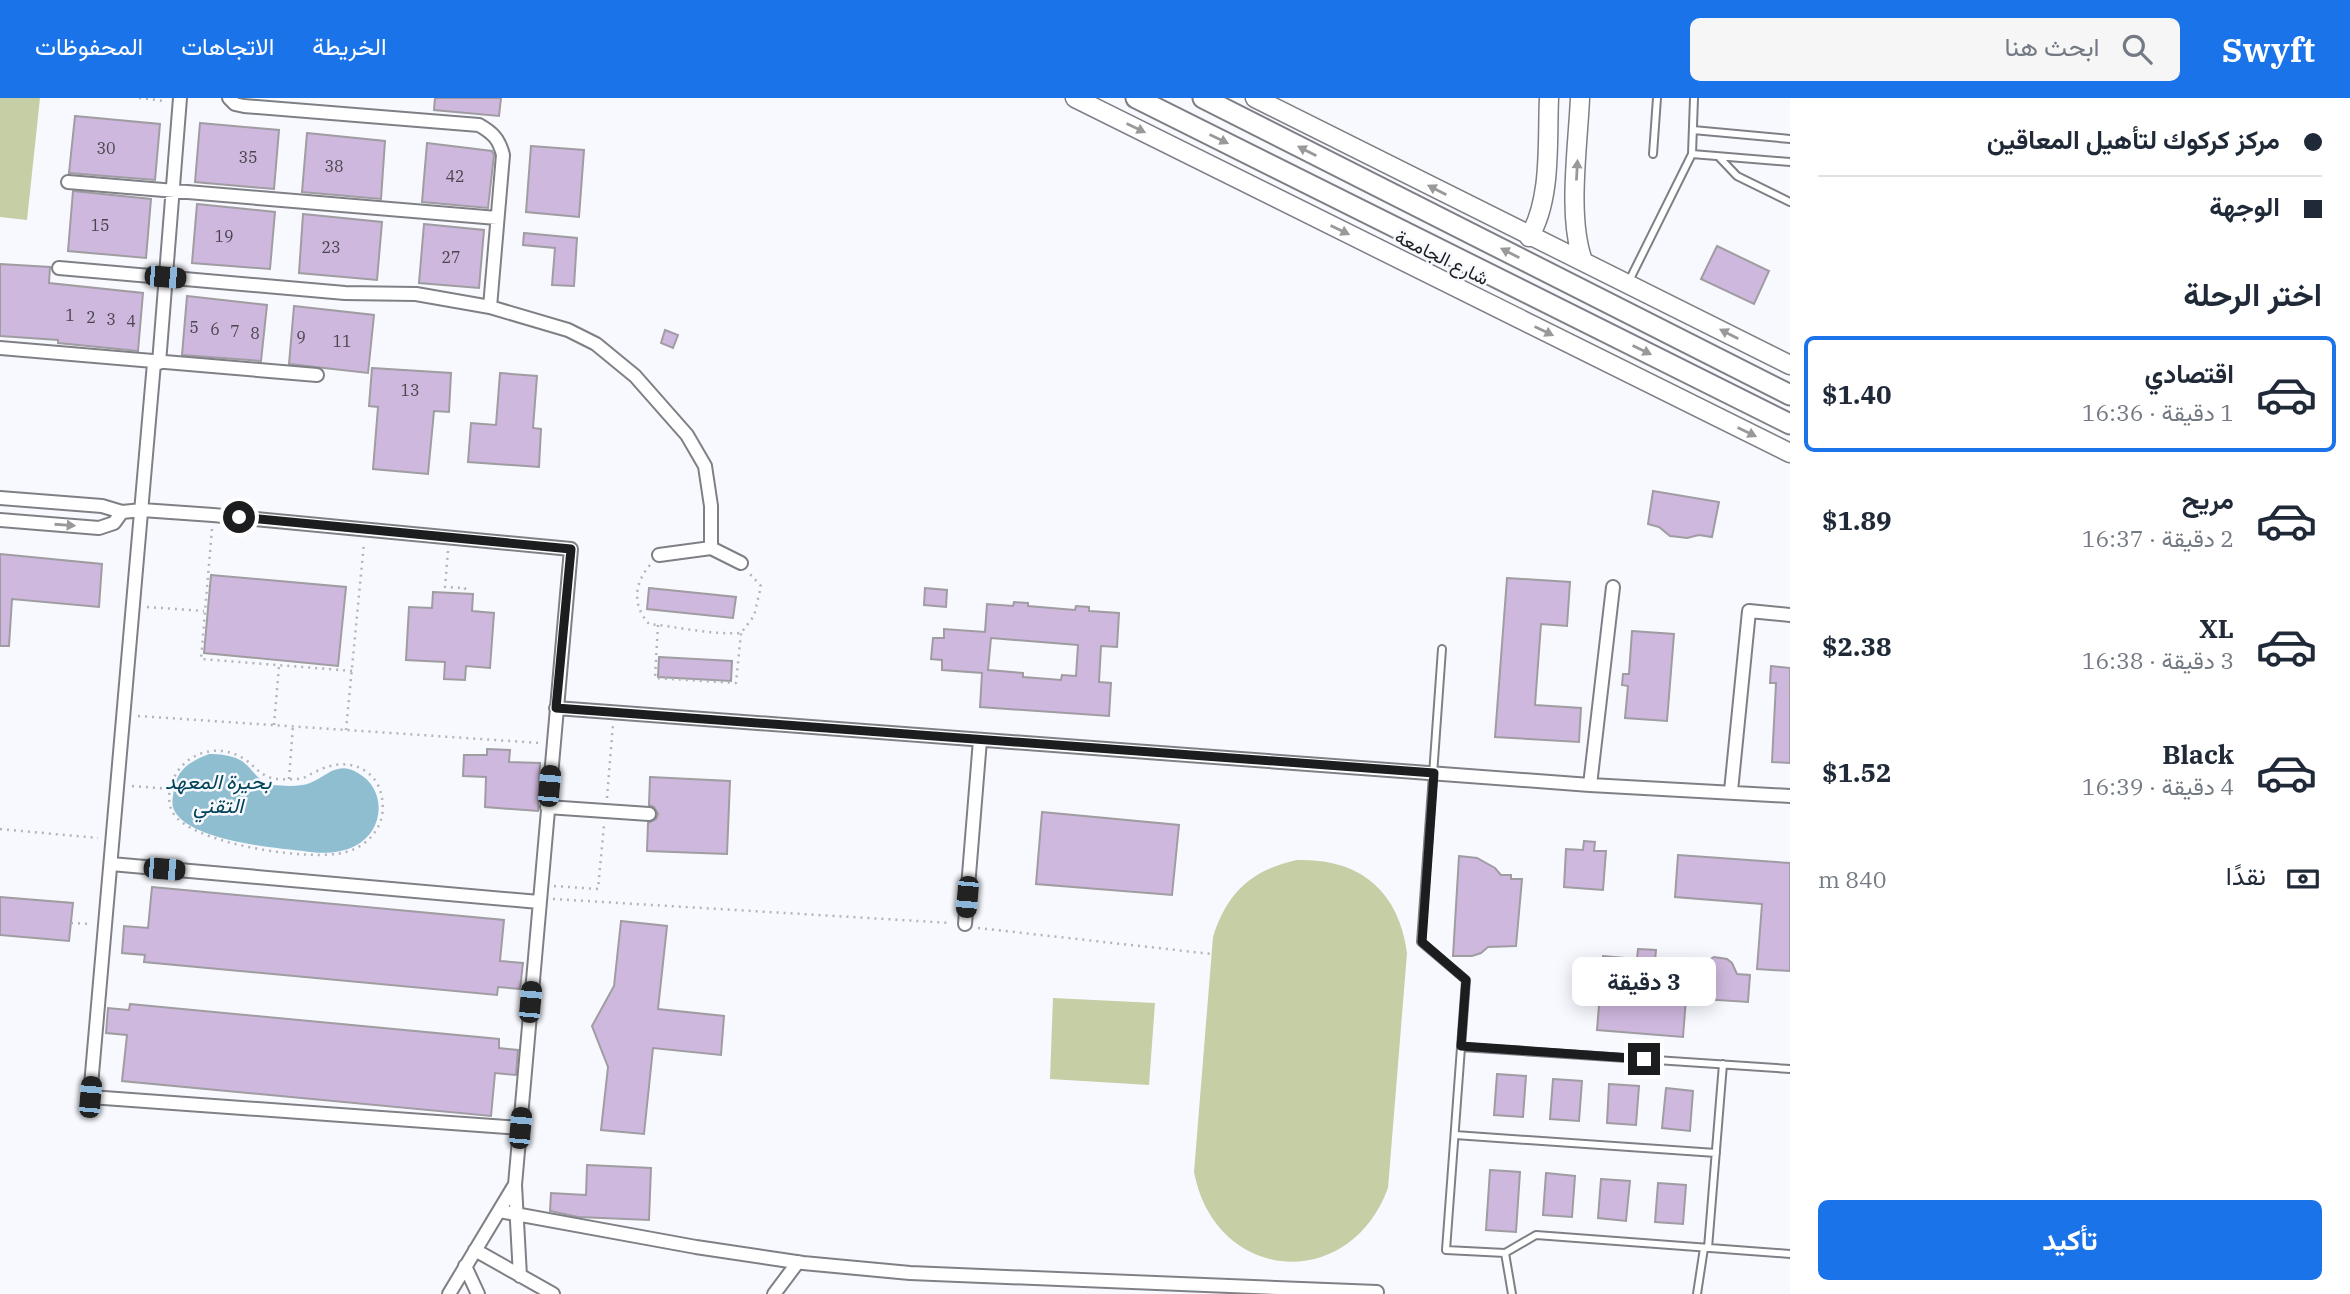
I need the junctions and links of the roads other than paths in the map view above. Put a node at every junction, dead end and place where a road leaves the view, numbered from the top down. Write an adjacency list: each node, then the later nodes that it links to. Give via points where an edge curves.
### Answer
1 (229, 98): 22 (street, via 244,106 479,125 500,142 503,155)
2 (1075, 98): 35 (street, شارع الجامعة, one-way to 35)
3 (1136, 98): 34 (main road, one-way to 34)
4 (1203, 98): 33 (main road, one-way to 4)
5 (1255, 98): 23 (street, one-way to 5)
6 (1549, 98): 19 (street)
7 (1580, 98): 21 (street, one-way to 7)
8 (1657, 98): 14 (lane)
9 (1694, 98): 11 (lane)
10 (179, 100): 18 (street)
11 (1693, 130): 12 (lane); 13 (lane)
12 (1790, 139)
13 (1692, 154): 15 (lane); 27 (lane)
14 (1653, 155)
15 (1719, 157): 16 (lane); 20 (lane, via 1737,176)
16 (1790, 162)
17 (68, 182): 18 (street)
18 (172, 191): 22 (street); 26 (street)
19 (1544, 200): 21 (street); 23 (street)
20 (1790, 202)
21 (1575, 204): 24 (street, via 1575,230)
22 (497, 218): 28 (street)
23 (1530, 237): 24 (street)
24 (1583, 261): 27 (street)
25 (59, 268): 26 (street)
26 (165, 277): 28 (street, via 345,293 416,294); 30 (street)
27 (1629, 283): 31 (street, one-way to 27)
28 (490, 307): 40 (street, via 568,330 596,344 635,376 687,435 705,466)
29 (0, 348): 30 (street)
30 (157, 363): 32 (street); 37 (street)
31 (1790, 365)
32 (317, 375)
33 (1790, 395)
34 (1790, 424)
35 (1790, 453)
36 (0, 498): 38 (street, via 102,506)
37 (142, 510): 38 (street); 46 (street, via 571,549); 54 (street)
38 (122, 512): 39 (street, one-way to 38, via 99,528 114,523)
39 (0, 520)
40 (711, 548): 41 (street); 42 (street)
41 (659, 555)
42 (741, 564)
43 (1613, 587): 49 (street)
44 (1790, 615): 50 (street, via 1749,611)
45 (1442, 649): 48 (lane)
46 (556, 708): 47 (street); 52 (street)
47 (980, 740): 48 (street); 56 (street)
48 (1434, 773): 49 (street); 57 (lane, via 1422,942 1466,980)
49 (1590, 785): 50 (street)
50 (1731, 791): 51 (street)
51 (1790, 796)
52 (547, 807): 53 (street); 55 (street)
53 (649, 814)
54 (111, 864): 55 (street); 60 (street, via 90,1097)
55 (539, 895): 60 (street)
56 (965, 923)
57 (1461, 1046): 58 (lane); 61 (lane)
58 (1723, 1065): 59 (lane); 62 (lane)
59 (1790, 1069)
60 (520, 1128): 63 (street)
61 (1455, 1135): 62 (lane); 68 (lane, via 1446,1250)
62 (1716, 1153): 66 (lane)
63 (515, 1185): 64 (street); 65 (street)
64 (499, 1211): 65 (street); 67 (street)
65 (516, 1214): 70 (street); 72 (street)
66 (1706, 1248): 68 (lane, via 1536,1235); 69 (lane); 79 (lane)
67 (475, 1250): 71 (street); 72 (street)
68 (1505, 1253): 78 (lane)
69 (1790, 1254)
70 (798, 1262): 73 (street, via 909,1273); 77 (street)
71 (465, 1266): 74 (street); 75 (street)
72 (520, 1276): 76 (street)
73 (1377, 1292)
74 (449, 1294)
75 (478, 1294)
76 (553, 1294)
77 (774, 1294)
78 (1512, 1294)
79 (1697, 1294)

